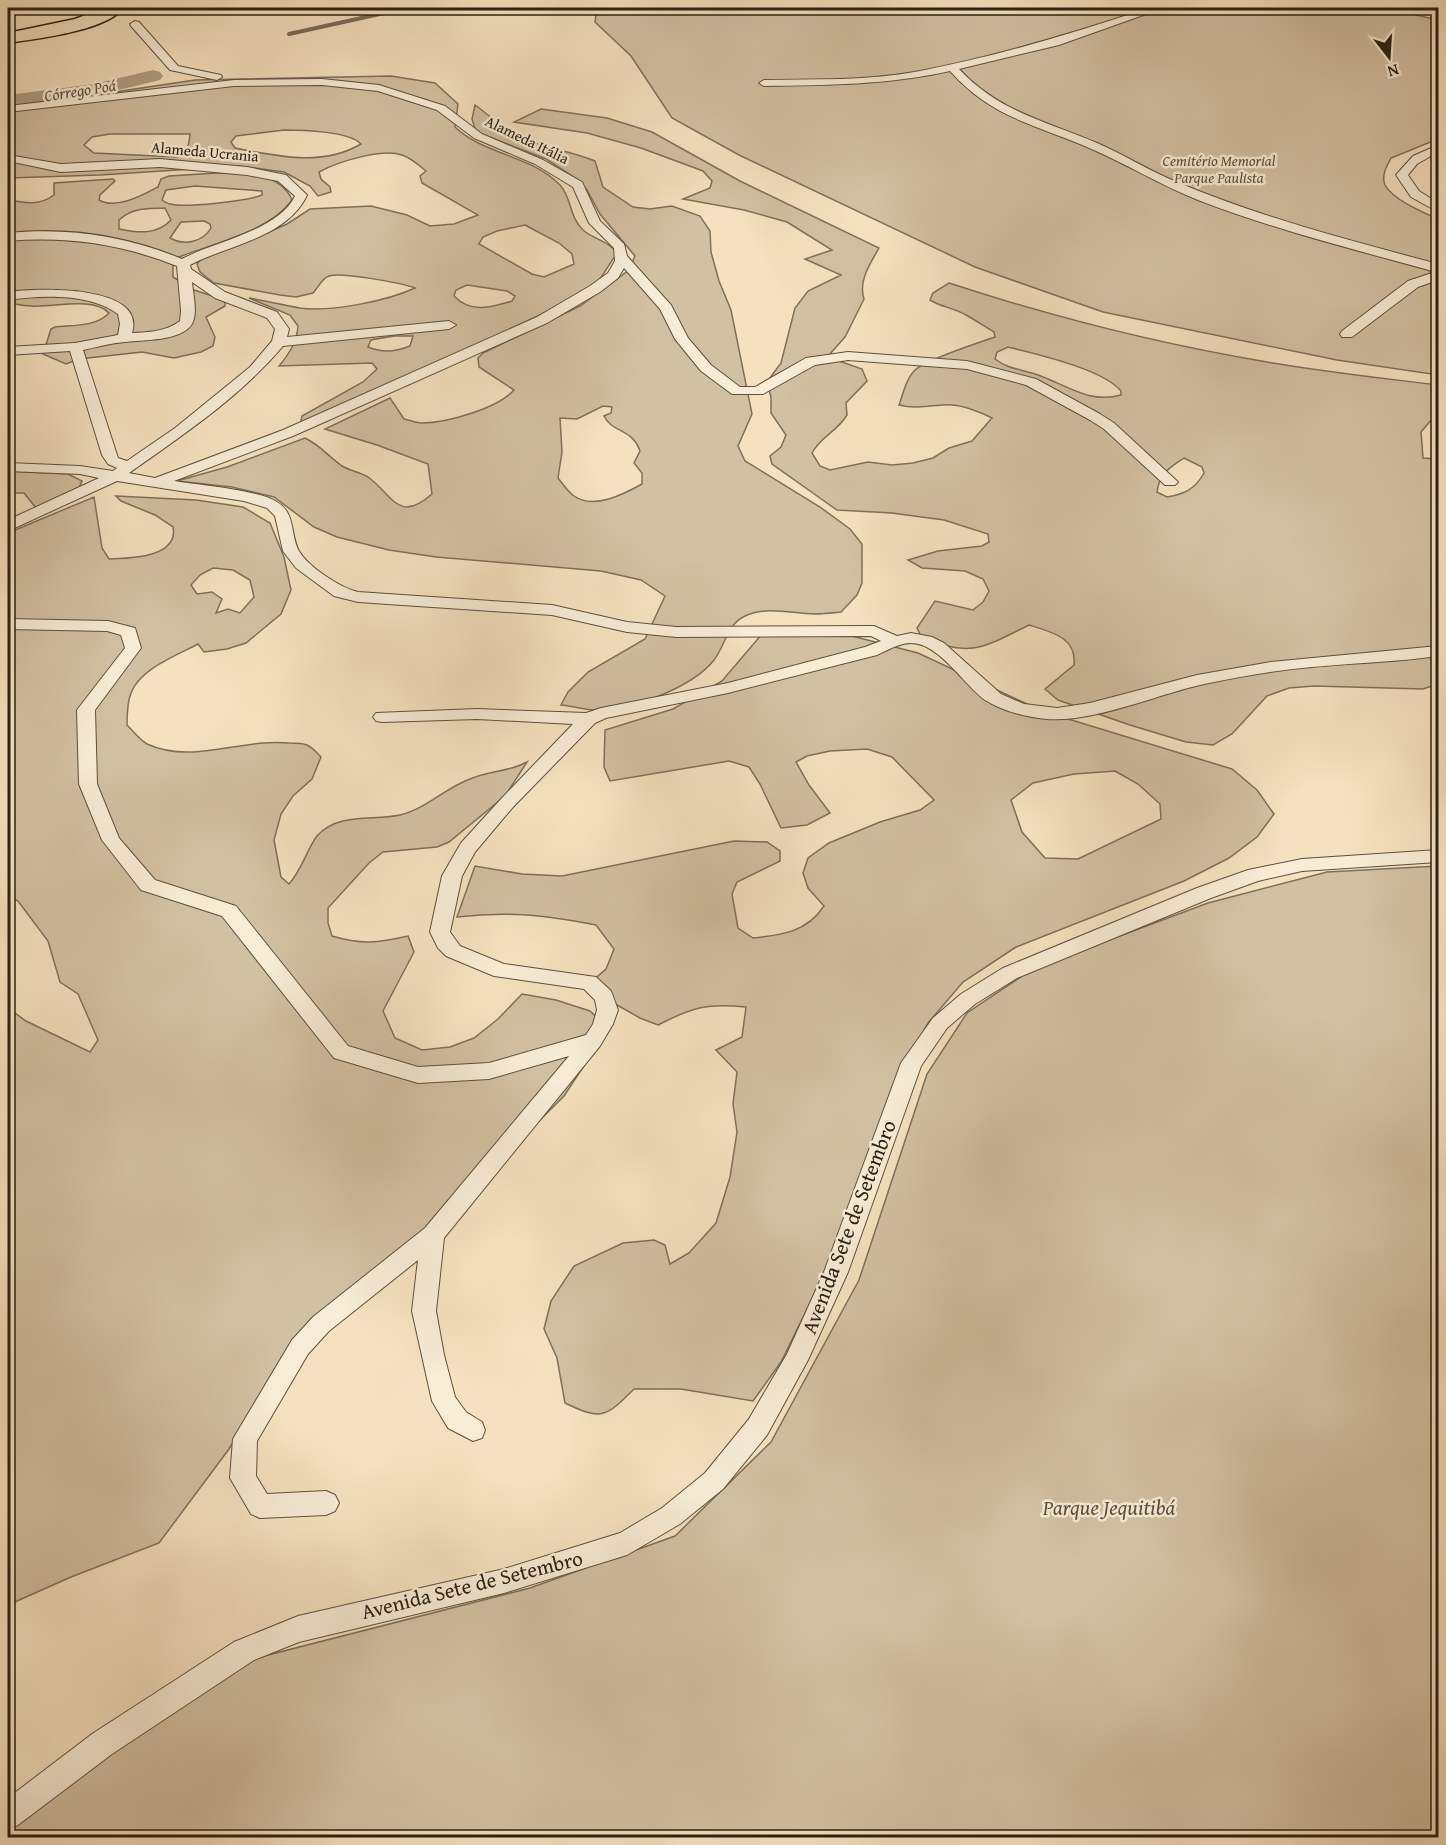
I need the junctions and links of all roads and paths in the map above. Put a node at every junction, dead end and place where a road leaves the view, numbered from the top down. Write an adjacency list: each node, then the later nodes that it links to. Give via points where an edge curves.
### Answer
1 (76, 8): 8 (highway)
2 (98, 8): 10 (highway)
3 (114, 8): 11 (highway, via 93,20)
4 (1135, 8): 12 (street)
5 (1158, 8): 12 (street, via 1055,43)
6 (1415, 8): 7 (street)
7 (1438, 13)
8 (8, 24)
9 (135, 24): 14 (street, via 174,68)
10 (8, 31)
11 (8, 38)
12 (1027, 48): 13 (street)
13 (953, 68): 15 (street, via 891,79); 23 (street, via 967,85 1001,110 1092,145 1174,185 1329,239 1434,267)
14 (234, 83): 16 (street, Alameda Itália, via 69,95); 21 (street, Alameda Itália, via 356,84 441,108 478,136 538,162 578,185 595,223 620,247)
15 (764, 83)
16 (8, 109)
17 (1438, 148): 19 (street, via 1406,167 1402,175 1415,194)
18 (8, 158): 22 (street, Alameda Ucrania, via 61,168 160,163 247,171 282,178 301,195 290,212 266,228 205,251)
19 (1438, 208)
20 (8, 237): 22 (street, via 59,235 130,245 161,254)
21 (622, 258): 33 (street, via 613,275 596,289 542,320 288,433); 34 (street, Alameda Itália, via 666,308 682,339 706,368 738,391 758,391 811,361 848,356 967,365 1031,382 1095,417)
22 (184, 267): 27 (street, via 186,323 156,336); 28 (street, via 220,295 272,315 282,329)
23 (1438, 272): 26 (street, via 1436,277 1413,284)
24 (8, 296): 27 (street, via 43,292 121,308 128,326)
25 (449, 325): 28 (street)
26 (1347, 333)
27 (123, 338): 29 (street)
28 (279, 342): 32 (street, via 255,370)
29 (75, 347): 30 (street); 32 (street, via 109,455)
30 (8, 351)
31 (8, 467): 32 (street)
32 (122, 472): 33 (street); 35 (street)
33 (157, 482): 37 (street, via 246,497 272,506 282,515 291,551 302,565 340,593 358,597 552,610 627,627 676,632 874,631)
34 (1170, 482)
35 (8, 526)
36 (8, 624): 42 (street, via 108,626 129,632 133,648 86,710 88,784 111,840 148,885 229,911 340,1052 418,1075 489,1071)
37 (893, 639): 38 (street, via 920,639 944,649 989,694 1015,708 1048,714 1274,667); 40 (street, via 849,657 728,688 614,709)
38 (1438, 651)
39 (382, 717): 40 (street, via 477,714)
40 (589, 719): 42 (street, via 468,848 453,876 440,932 453,951 501,971 589,982 599,989 608,1004 607,1020)
41 (1438, 856): 46 (street, Avenida Sete de Setembro, via 1302,866 1255,875 1010,973 968,999 940,1023 911,1063 836,1272 796,1360 758,1427 714,1481 627,1543 504,1581 298,1629 244,1651 102,1744)
42 (593, 1041): 43 (street)
43 (433, 1235): 44 (street, via 424,1311 432,1354 444,1401 458,1420); 45 (street, via 321,1324 300,1347 245,1439 243,1478 260,1506)
44 (473, 1430)
45 (326, 1503)
46 (8, 1815)

